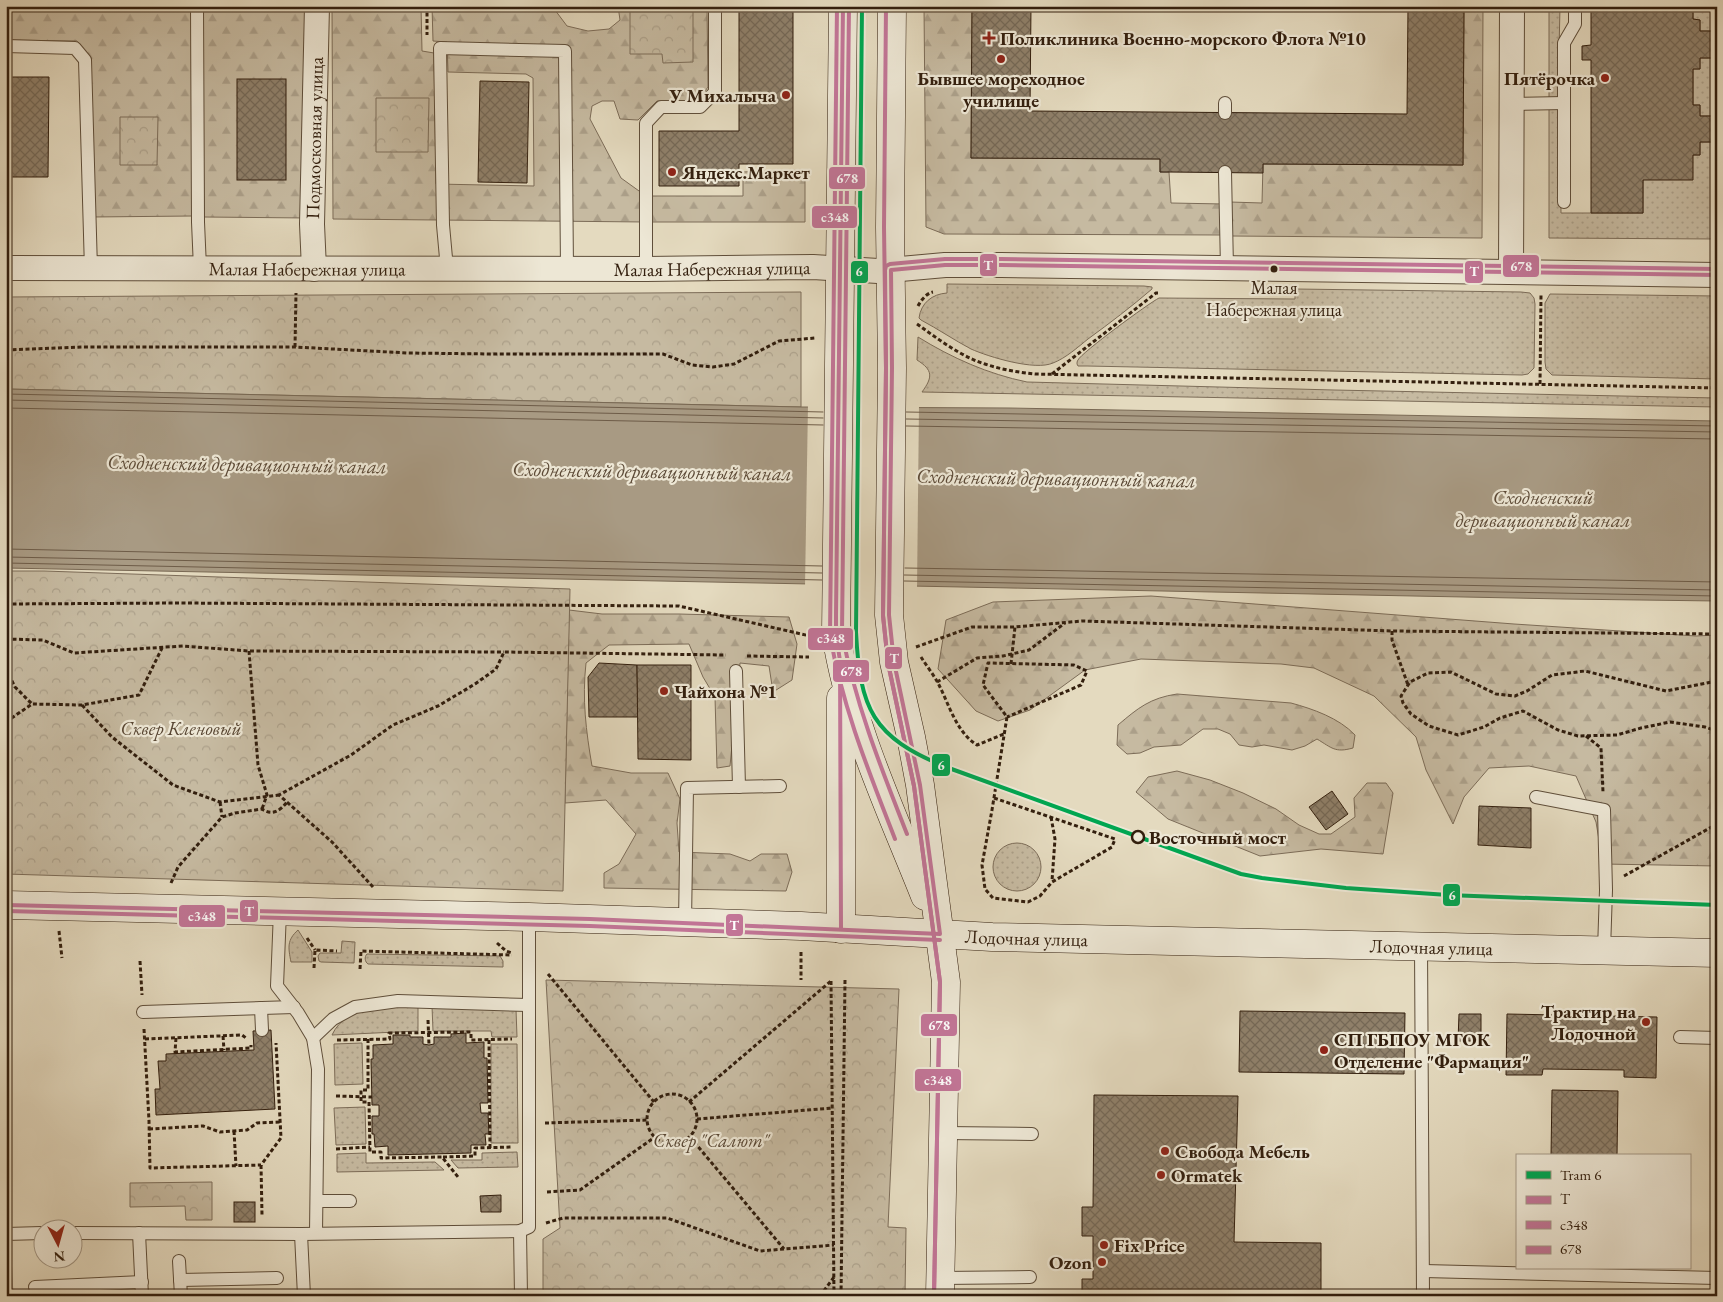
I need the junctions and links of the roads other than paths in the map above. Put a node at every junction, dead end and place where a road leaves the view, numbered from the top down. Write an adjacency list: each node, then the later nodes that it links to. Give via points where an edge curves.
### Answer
1 (197, 6): 14 (lane)
2 (317, 6): 17 (street, Подмосковная улица, via 312,224)
3 (716, 6): 20 (lane, via 715,92 700,107 661,107 646,123)
4 (843, 6): 21 (main road)
5 (892, 6): 22 (main road)
6 (1512, 6): 10 (street)
7 (1575, 6): 9 (lane, via 1575,24 1564,43)
8 (6, 46): 16 (lane, via 75,48 85,60)
9 (1564, 103): 10 (lane); 12 (lane)
10 (1511, 104): 23 (street)
11 (1225, 172): 15 (lane)
12 (1564, 202)
13 (6, 268): 16 (street, Малая Набережная улица)
14 (200, 268): 16 (street, Малая Набережная улица); 17 (street, Малая Набережная улица)
15 (1227, 268): 22 (street, Малая Набережная улица, via 946,265); 23 (street, Малая Набережная улица)
16 (91, 269)
17 (314, 269): 18 (street, Малая Набережная улица)
18 (447, 269): 19 (street, Малая Набережная улица); 19 (lane, via 443,225 440,48 565,51)
19 (567, 269): 20 (street, Малая Набережная улица)
20 (646, 269): 21 (street, Малая Набережная улица)
21 (840, 269): 22 (street, Малая Набережная улица); 25 (main road, via 836,615)
22 (891, 270): 35 (main road, via 889,616 894,662 920,785)
23 (1511, 272): 24 (street, Малая Набережная улица)
24 (1717, 275)
25 (840, 660): 34 (main road); 35 (main road, via 862,737)
26 (736, 671): 28 (lane)
27 (780, 786): 28 (lane)
28 (739, 787): 33 (lane, via 687,788)
29 (1536, 797): 37 (lane, via 1604,810)
30 (6, 905): 31 (main road, Лодочная улица)
31 (280, 911): 32 (main road, Лодочная улица); 40 (lane, via 277,986)
32 (528, 917): 33 (main road, Лодочная улица); 39 (lane)
33 (685, 923): 34 (main road, Лодочная улица)
34 (841, 929): 35 (main road, Лодочная улица)
35 (940, 934): 36 (main road, Лодочная улица); 47 (main road, via 946,982)
36 (1421, 946): 37 (main road, Лодочная улица); 59 (lane)
37 (1604, 950): 38 (main road, Лодочная улица)
38 (1717, 953)
39 (524, 1004): 44 (lane, via 398,1001 354,1007 333,1019); 51 (lane, via 529,1124 529,1193)
40 (294, 1007): 41 (lane); 44 (lane)
41 (268, 1008): 42 (lane); 43 (lane)
42 (143, 1012)
43 (262, 1030)
44 (318, 1033): 49 (lane)
45 (1680, 1037): 46 (lane)
46 (1717, 1038)
47 (943, 1133): 48 (lane); 66 (main road)
48 (1032, 1134)
49 (317, 1201): 50 (lane); 55 (lane)
50 (350, 1201)
51 (525, 1229): 55 (lane); 70 (lane)
52 (32, 1233): 56 (lane)
53 (82, 1233): 54 (lane)
54 (139, 1233): 57 (lane); 64 (lane)
55 (316, 1233): 57 (lane)
56 (6, 1234)
57 (301, 1234): 69 (lane)
58 (179, 1261): 63 (lane)
59 (1424, 1271): 62 (lane); 71 (lane)
60 (1030, 1277): 66 (lane)
61 (277, 1278): 63 (lane)
62 (1717, 1278)
63 (180, 1280): 68 (lane)
64 (142, 1282): 65 (lane); 67 (lane)
65 (35, 1287)
66 (940, 1287)
67 (142, 1296)
68 (181, 1296)
69 (304, 1296)
70 (521, 1296)
71 (1423, 1296)

